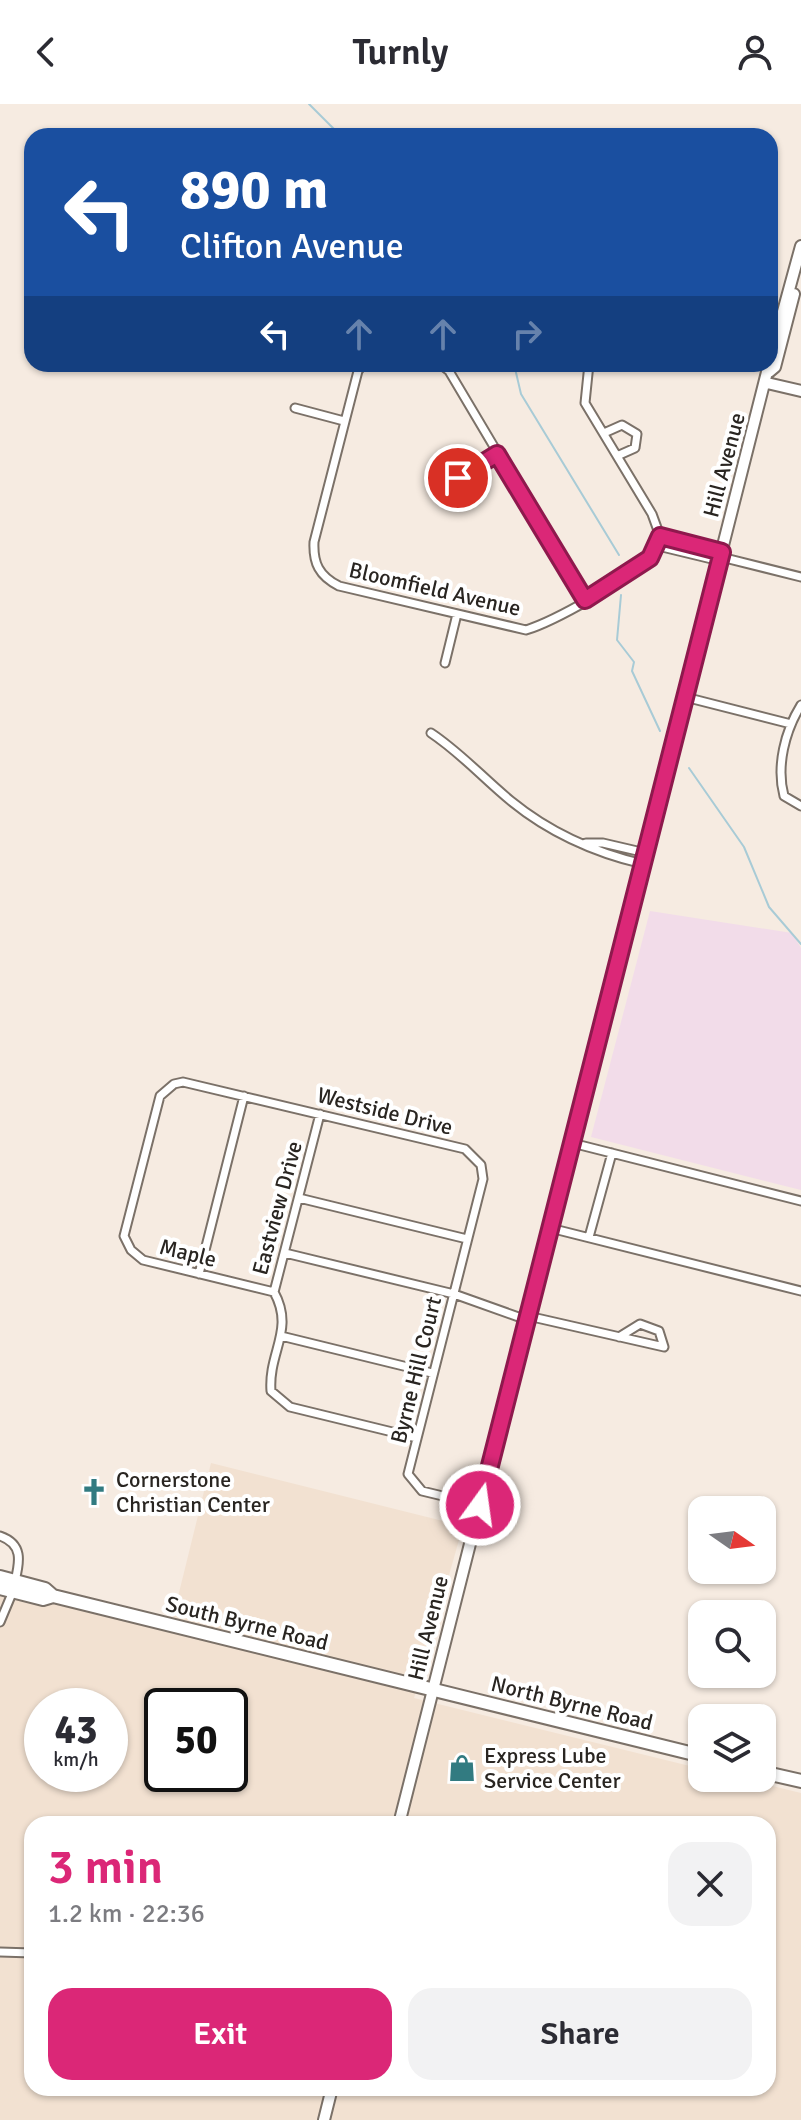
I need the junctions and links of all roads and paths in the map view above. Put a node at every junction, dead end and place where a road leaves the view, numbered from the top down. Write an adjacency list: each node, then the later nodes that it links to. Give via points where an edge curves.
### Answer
1 (801, 246): 2 (main road, Hill Avenue)
2 (792, 284): 3 (main road, Hill Avenue); 4 (main road, Hill Avenue)
3 (778, 319)
4 (778, 355)
5 (360, 372): 12 (street)
6 (450, 372): 14 (street)
7 (588, 372): 13 (street, via 584,397)
8 (768, 372): 19 (main road, Hill Avenue)
9 (773, 372): 10 (main road)
10 (801, 391)
11 (295, 408): 12 (street)
12 (344, 421): 22 (street, Bloomfield Avenue, via 314,542 318,569 339,586)
13 (604, 433): 15 (street); 15 (street, via 622,425 637,434 635,448)
14 (497, 454): 16 (street); 21 (street)
15 (617, 456): 17 (street)
16 (440, 495)
17 (660, 536): 18 (street); 19 (street)
18 (658, 546): 19 (street); 21 (street, Bloomfield Avenue, via 629,574)
19 (721, 557): 20 (street); 24 (main road, Hill Avenue)
20 (801, 577)
21 (585, 600): 22 (street, Bloomfield Avenue, via 526,630)
22 (457, 614): 23 (street)
23 (445, 663)
24 (685, 697): 26 (street); 30 (main road, Hill Avenue)
25 (801, 705): 26 (street)
26 (791, 724): 28 (street, via 781,785 790,802)
27 (431, 733): 29 (street, via 547,827)
28 (801, 806)
29 (586, 843): 30 (street); 31 (street, via 601,854)
30 (646, 853): 31 (main road, Hill Avenue)
31 (643, 864): 34 (main road, Hill Avenue)
32 (244, 1096): 33 (street, Westside Drive); 39 (street, Westside Drive, via 192,1084 174,1084 160,1096); 44 (street)
33 (320, 1114): 36 (street, Westside Drive, via 465,1149 481,1165); 37 (street, Eastview Drive)
34 (572, 1143): 35 (street); 40 (main road, Hill Avenue)
35 (612, 1153): 38 (street); 41 (street)
36 (479, 1195): 42 (street, Byrne Hill Court)
37 (299, 1198): 42 (street); 43 (street, Eastview Drive)
38 (801, 1201)
39 (129, 1218): 44 (street, Maple, via 124,1236 143,1260)
40 (550, 1228): 41 (street); 48 (main road, Hill Avenue)
41 (589, 1237): 45 (street)
42 (467, 1239): 47 (street, Byrne Hill Court)
43 (285, 1253): 46 (street, Eastview Drive); 47 (street)
44 (199, 1274): 46 (street, Maple)
45 (801, 1291)
46 (274, 1292): 49 (street, Eastview Drive, via 284,1318)
47 (454, 1294): 48 (street); 51 (street, Byrne Hill Court)
48 (527, 1318): 50 (street); 53 (main road, Hill Avenue)
49 (281, 1336): 51 (street); 52 (street, Eastview Drive, via 270,1377 279,1402)
50 (619, 1337): 50 (street, via 634,1340 664,1347 659,1331 640,1324)
51 (432, 1373): 52 (street, Byrne Hill Court)
52 (417, 1438): 53 (street, Byrne Hill Court, via 408,1474 422,1491)
53 (480, 1505): 58 (main road, Hill Avenue)
54 (0, 1536): 56 (street, via 19,1551)
55 (0, 1577): 56 (main road, South Byrne Road)
56 (9, 1587): 57 (street); 58 (main road, South Byrne Road, via 45,1589 53,1596)
57 (0, 1622)
58 (433, 1688): 59 (main road, North Byrne Road); 62 (main road, Hill Avenue)
59 (688, 1752)
60 (776, 1775): 61 (main road)
61 (801, 1781)
62 (401, 1816)
63 (0, 1952): 64 (street)
64 (24, 1953)
65 (330, 2096): 66 (main road)
66 (324, 2120)

